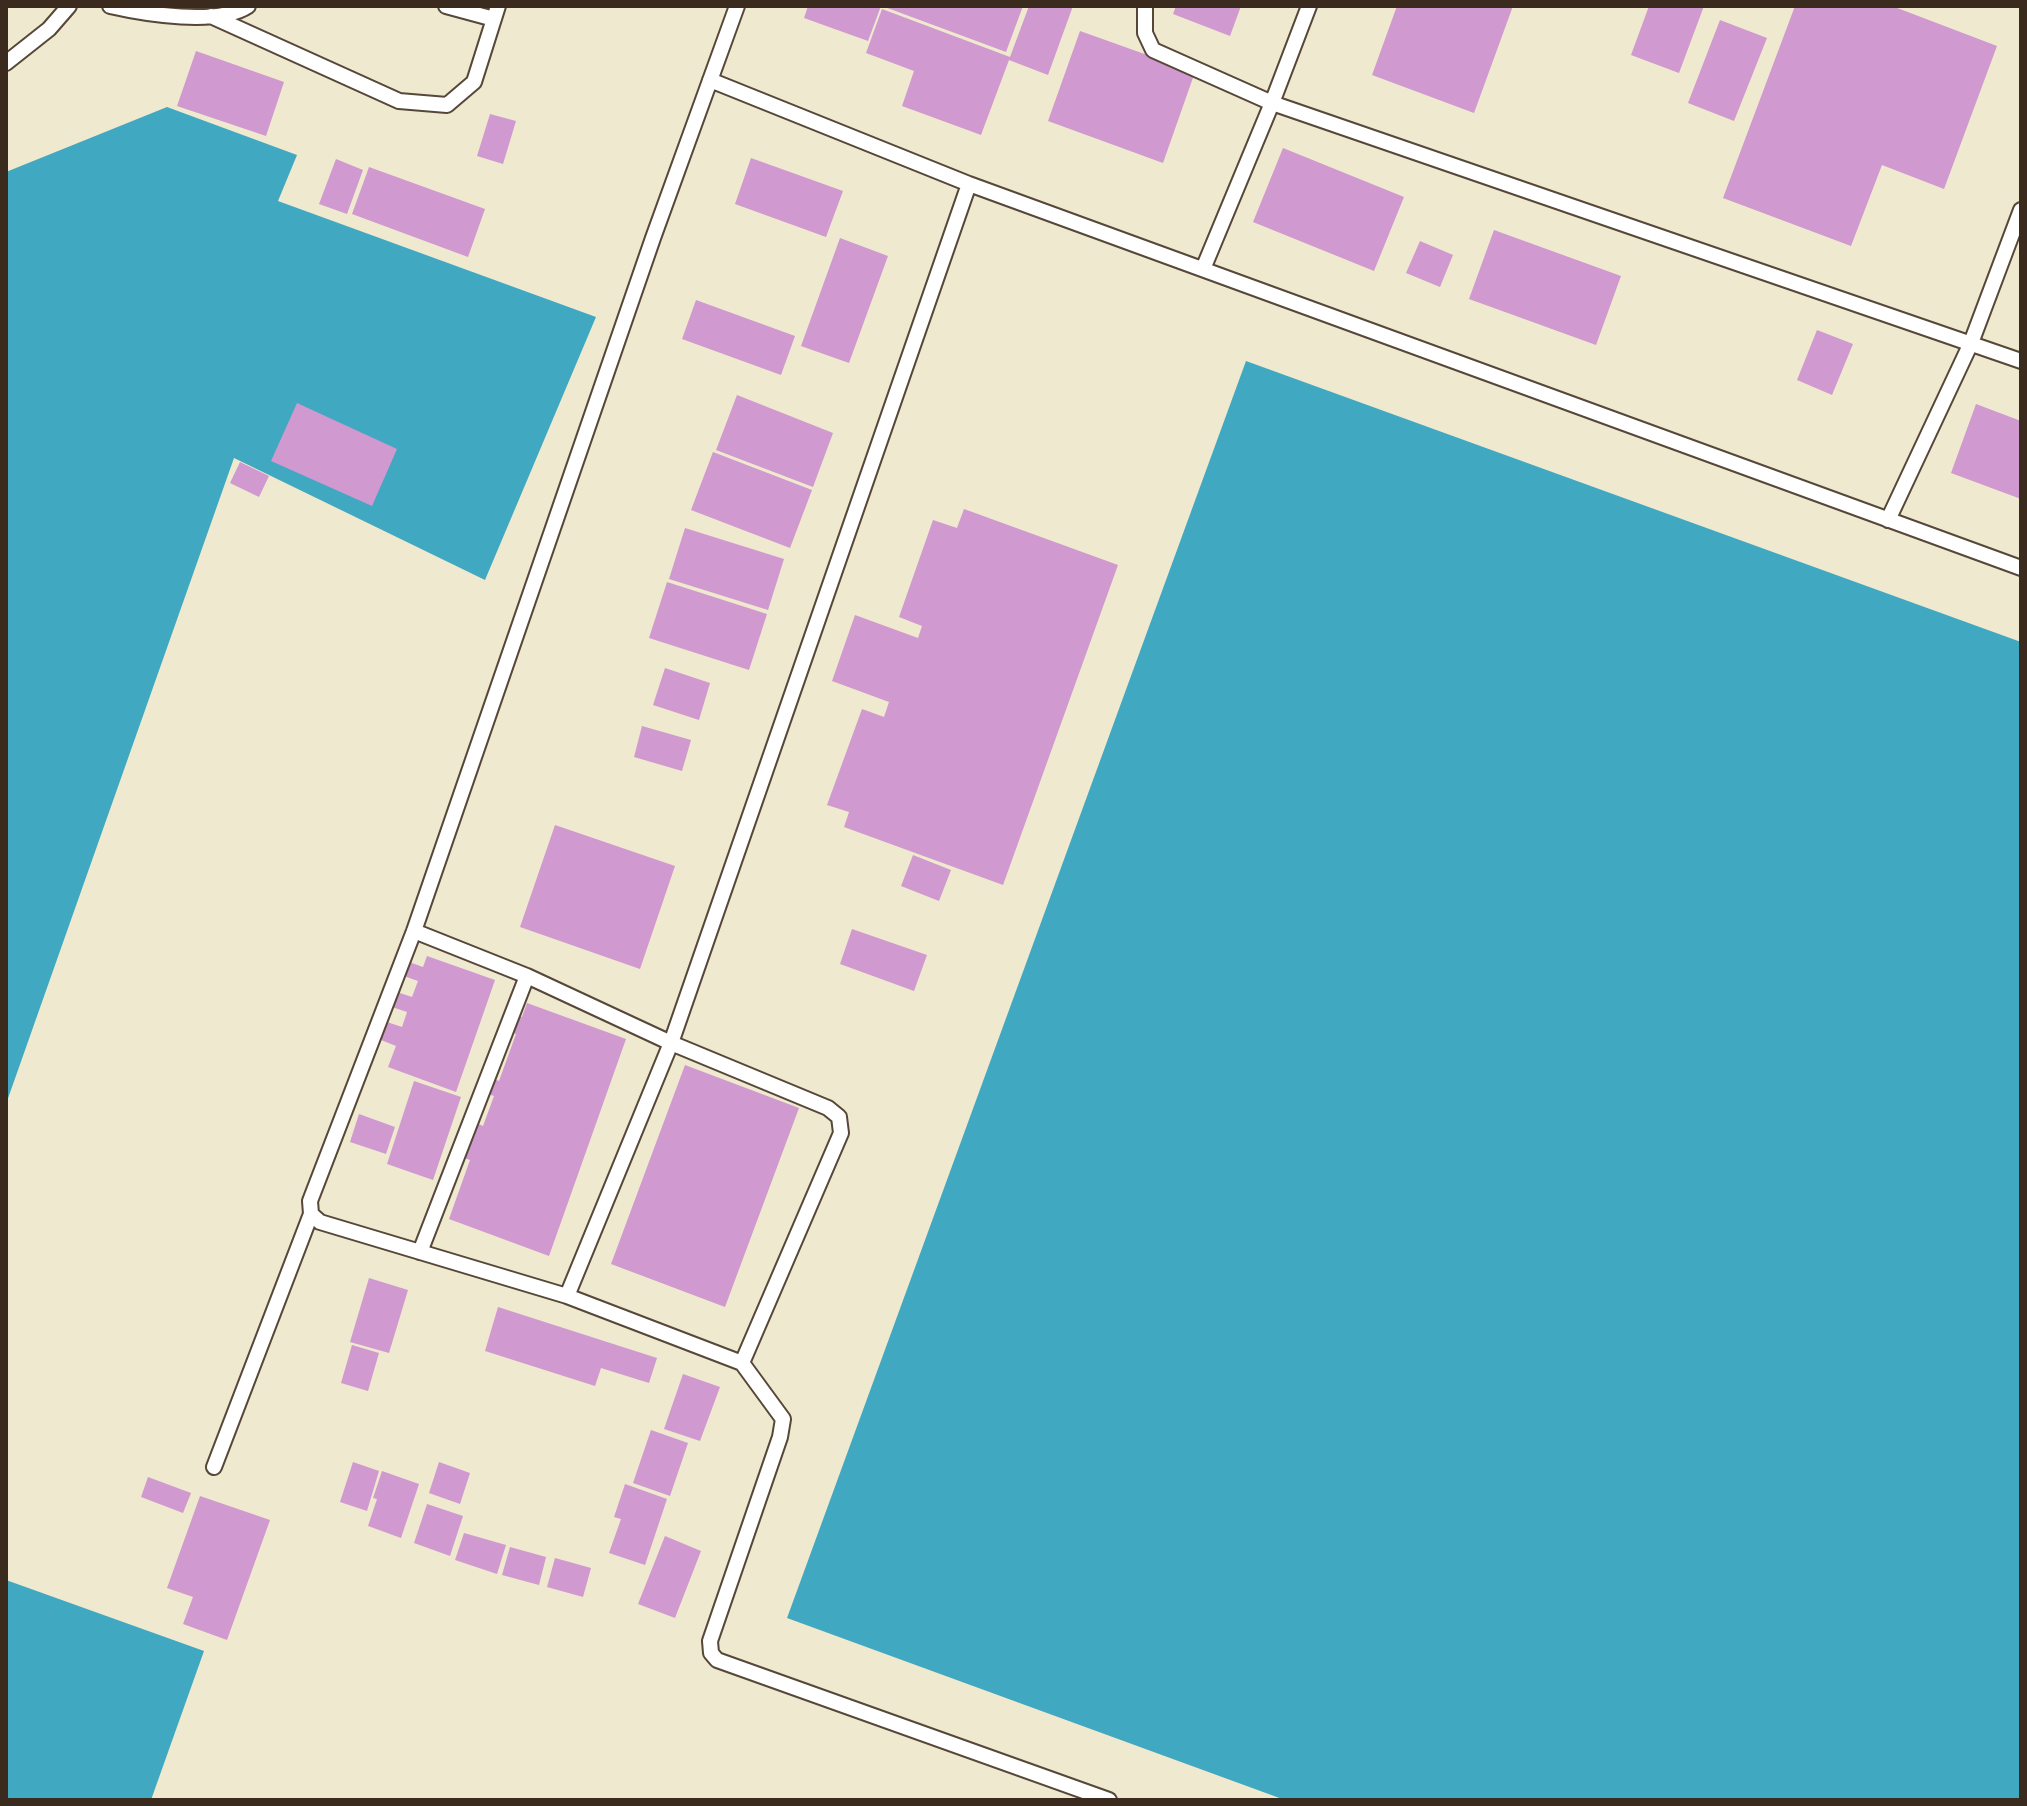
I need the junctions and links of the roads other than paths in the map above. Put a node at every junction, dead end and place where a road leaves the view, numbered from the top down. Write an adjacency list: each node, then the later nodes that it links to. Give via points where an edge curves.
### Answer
1 (69, 6): 10 (lane)
2 (110, 6): 9 (lane)
3 (248, 6): 9 (lane)
4 (446, 6): 8 (lane)
5 (737, 6): 11 (lane)
6 (1145, 6): 12 (lane, via 1145,33 1153,50)
7 (1309, 6): 12 (lane)
8 (496, 12): 9 (lane, via 474,82 447,105 399,101)
9 (211, 16)
10 (6, 63)
11 (710, 80): 13 (lane); 20 (lane)
12 (1272, 103): 15 (lane); 16 (lane)
13 (969, 184): 15 (lane); 22 (lane)
14 (2021, 210): 16 (lane)
15 (1203, 269): 18 (lane)
16 (1971, 343): 17 (lane); 18 (lane)
17 (2021, 361)
18 (1888, 520): 19 (lane)
19 (2021, 568)
20 (414, 931): 21 (lane); 23 (lane, via 310,1201)
21 (527, 976): 22 (lane); 24 (lane)
22 (671, 1043): 25 (lane); 26 (lane, via 839,1117 841,1133)
23 (311, 1214): 24 (lane, via 320,1222); 27 (lane)
24 (420, 1252): 25 (lane)
25 (567, 1296): 26 (lane)
26 (742, 1363): 28 (lane, via 783,1419 710,1641 711,1653 717,1660)
27 (214, 1467)
28 (1109, 1800)

